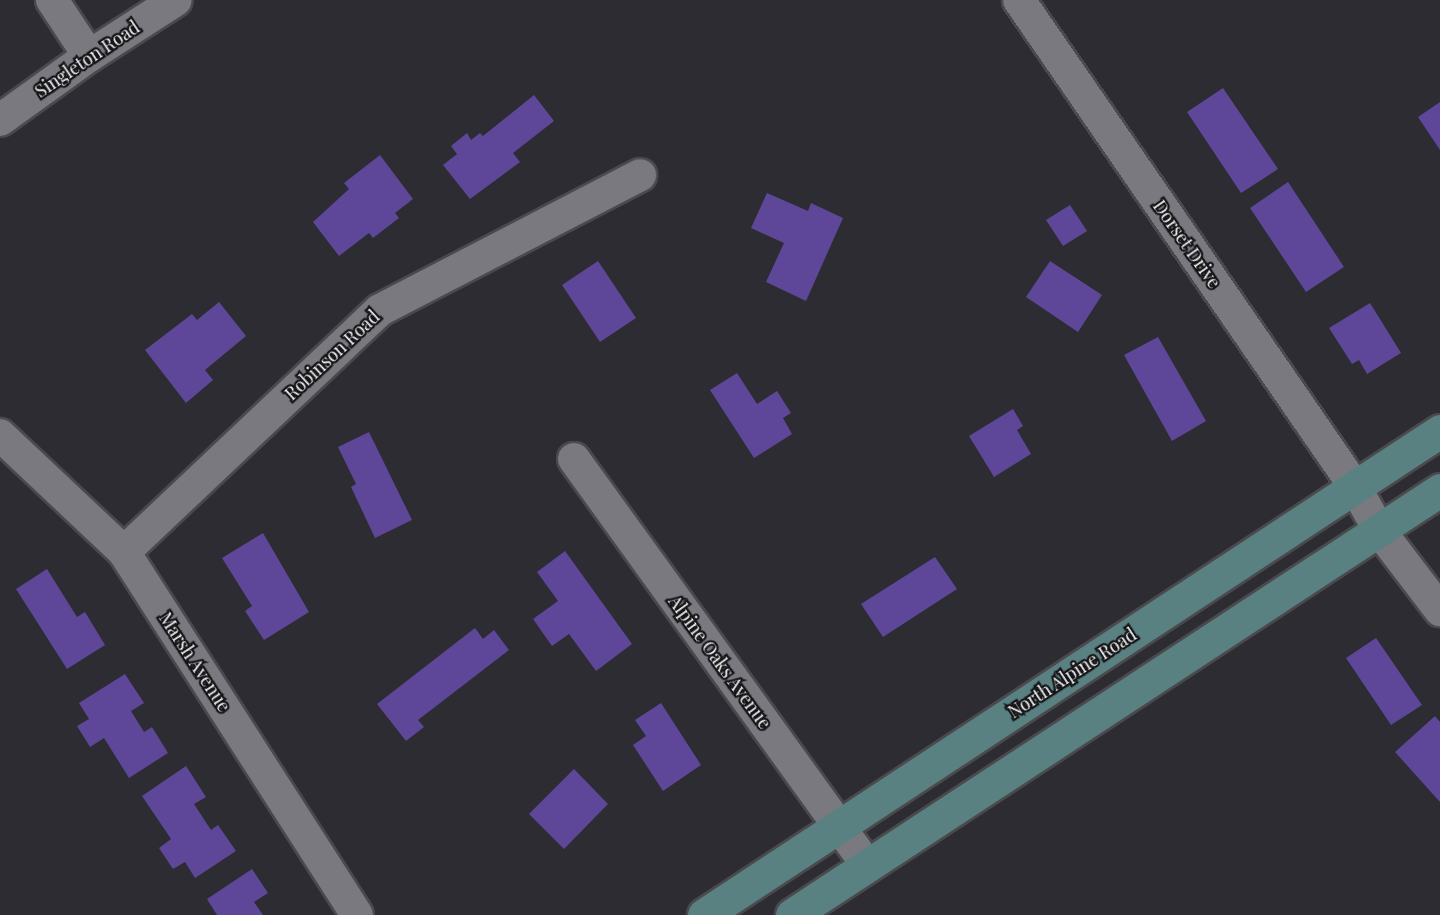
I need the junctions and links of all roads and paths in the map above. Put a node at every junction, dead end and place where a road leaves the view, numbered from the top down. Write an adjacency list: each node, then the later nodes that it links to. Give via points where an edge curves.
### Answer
1 (52, 0): 4 (street)
2 (176, 0): 4 (street, Singleton Road)
3 (1019, 0): 10 (street, Dorset Drive)
4 (89, 56): 5 (street, Singleton Road)
5 (0, 120)
6 (640, 176): 13 (street, Robinson Road, via 380,310)
7 (1440, 431): 10 (main road, North Alpine Road)
8 (0, 435): 13 (street, Marsh Avenue)
9 (574, 459): 15 (street, Alpine Oaks Avenue)
10 (1355, 487): 12 (street, Dorset Drive); 15 (main road, North Alpine Road)
11 (1440, 490): 12 (main road)
12 (1379, 530): 14 (street, Dorset Drive); 16 (main road)
13 (124, 552): 17 (street, Marsh Avenue)
14 (1440, 610)
15 (838, 826): 16 (street, Alpine Oaks Avenue); 18 (main road, North Alpine Road)
16 (867, 865): 19 (main road)
17 (357, 915)
18 (704, 915)
19 (792, 915)

